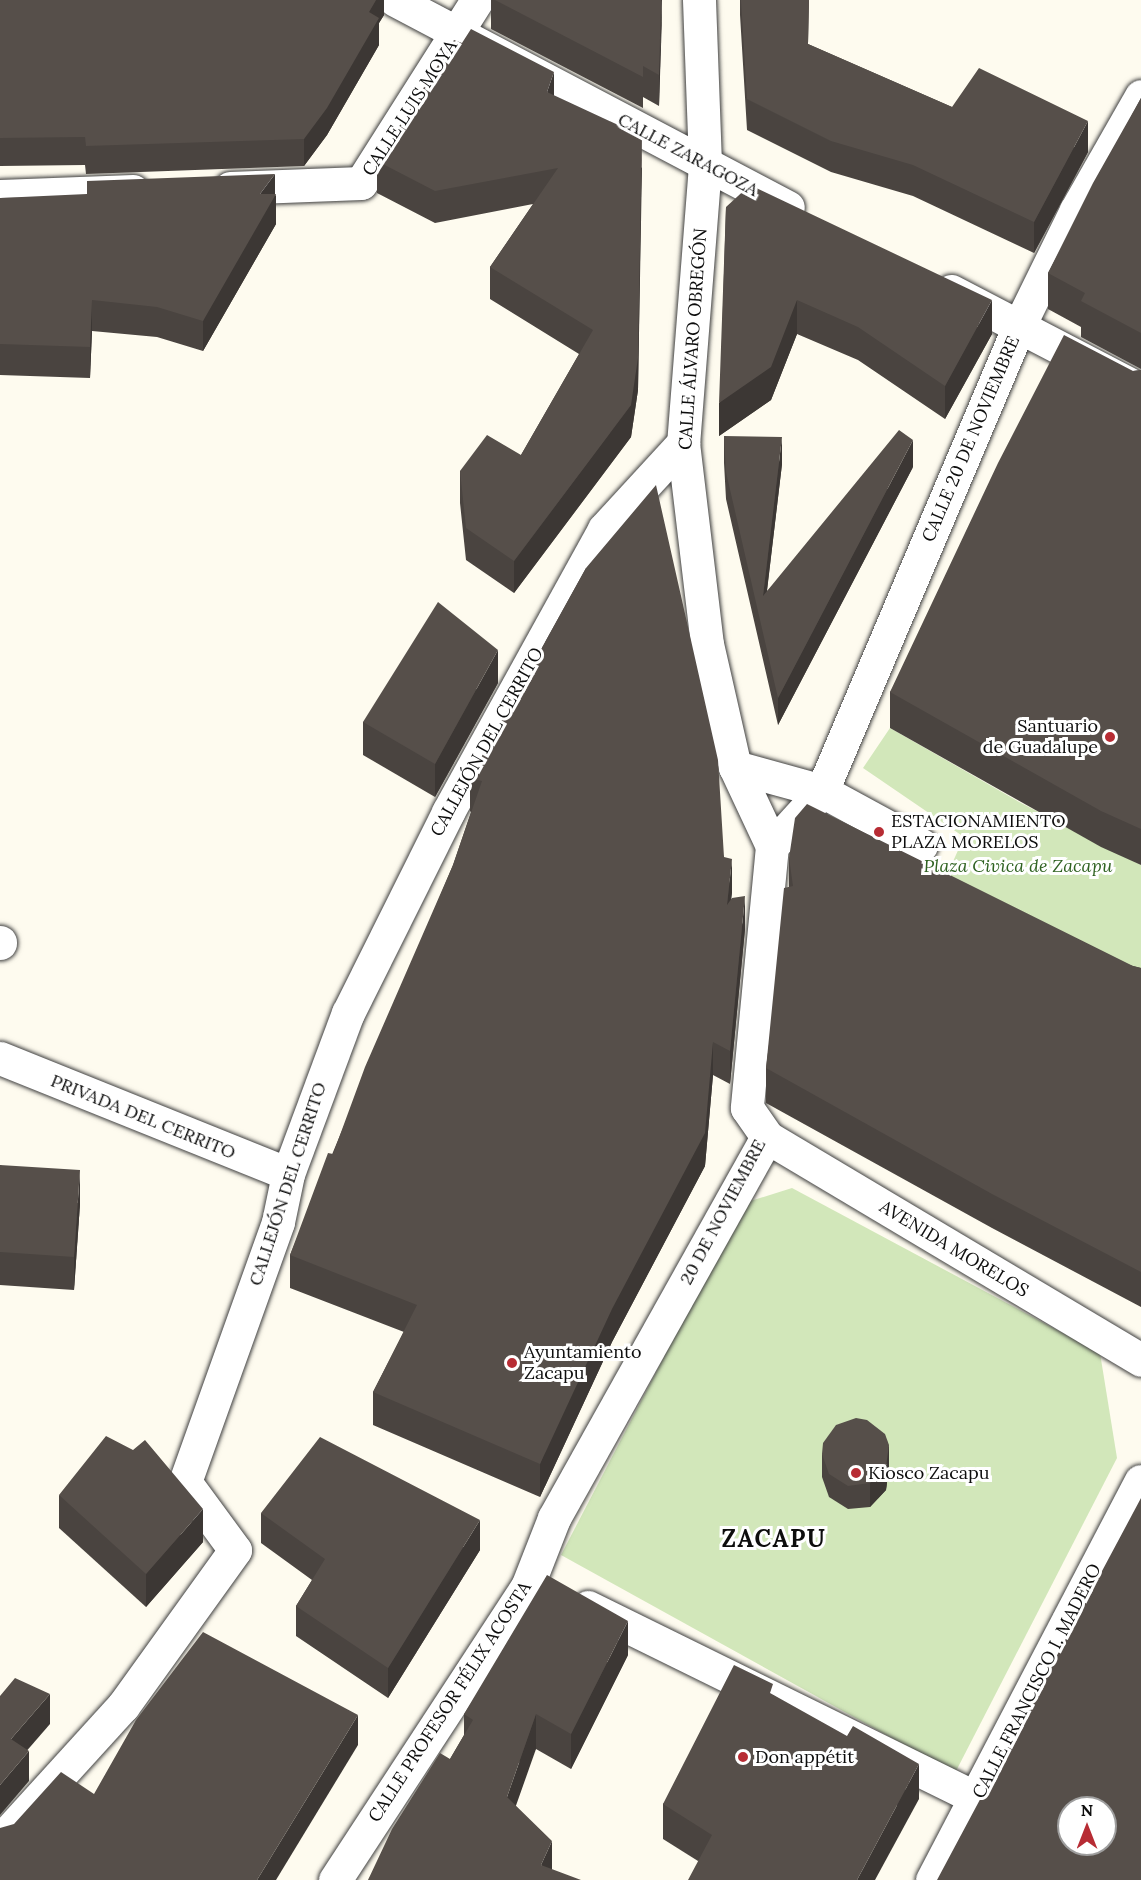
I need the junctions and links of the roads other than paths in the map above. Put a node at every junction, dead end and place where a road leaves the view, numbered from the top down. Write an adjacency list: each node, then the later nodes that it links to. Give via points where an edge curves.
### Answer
1 (395, 0): 4 (street, CALLE ZARAGOZA)
2 (477, 0): 4 (street)
3 (699, 0): 6 (street, CALLE ÁLVARO OBREGÓN)
4 (459, 32): 6 (street, CALLE ZARAGOZA); 7 (street, CALLE LUIS MOYA, via 361,183)
5 (1141, 96): 12 (street, CALLE 20 DE NOVIEMBRE, via 1076,210)
6 (705, 165): 10 (street, CALLE ZARAGOZA); 14 (street, CALLE ÁLVARO OBREGÓN)
7 (198, 189)
8 (163, 190): 9 (street)
9 (0, 196)
10 (820, 224)
11 (925, 278): 12 (street)
12 (1019, 326): 13 (street); 16 (street, CALLE 20 DE NOVIEMBRE)
13 (1141, 390)
14 (683, 443): 15 (street, CALLE ÁLVARO OBREGÓN, via 707,644); 21 (street, CALLEJÓN DEL CERRITO, via 604,529 448,812 348,1013)
15 (735, 767): 16 (street); 17 (street, CALLE ÁLVARO OBREGÓN)
16 (812, 803): 17 (street); 18 (street)
17 (772, 846): 20 (street, 20 DE NOVIEMBRE, via 747,1108)
18 (922, 860)
19 (0, 1058): 21 (street, PRIVADA DEL CERRITO)
20 (767, 1137): 22 (street, AVENIDA MORELOS); 24 (street, 20 DE NOVIEMBRE)
21 (288, 1174): 27 (street, CALLEJÓN DEL CERRITO, via 278,1222 185,1482 235,1550 123,1706)
22 (1141, 1360)
23 (1141, 1481): 26 (street, CALLE FRANCISCO I. MADERO)
24 (554, 1518): 25 (street, CALLE PROFESOR FÉLIX ACOSTA)
25 (548, 1591): 26 (street); 28 (street, CALLE PROFESOR FÉLIX ACOSTA)
26 (977, 1798): 29 (street, CALLE FRANCISCO I. MADERO)
27 (0, 1841)
28 (335, 1880)
29 (932, 1880)

